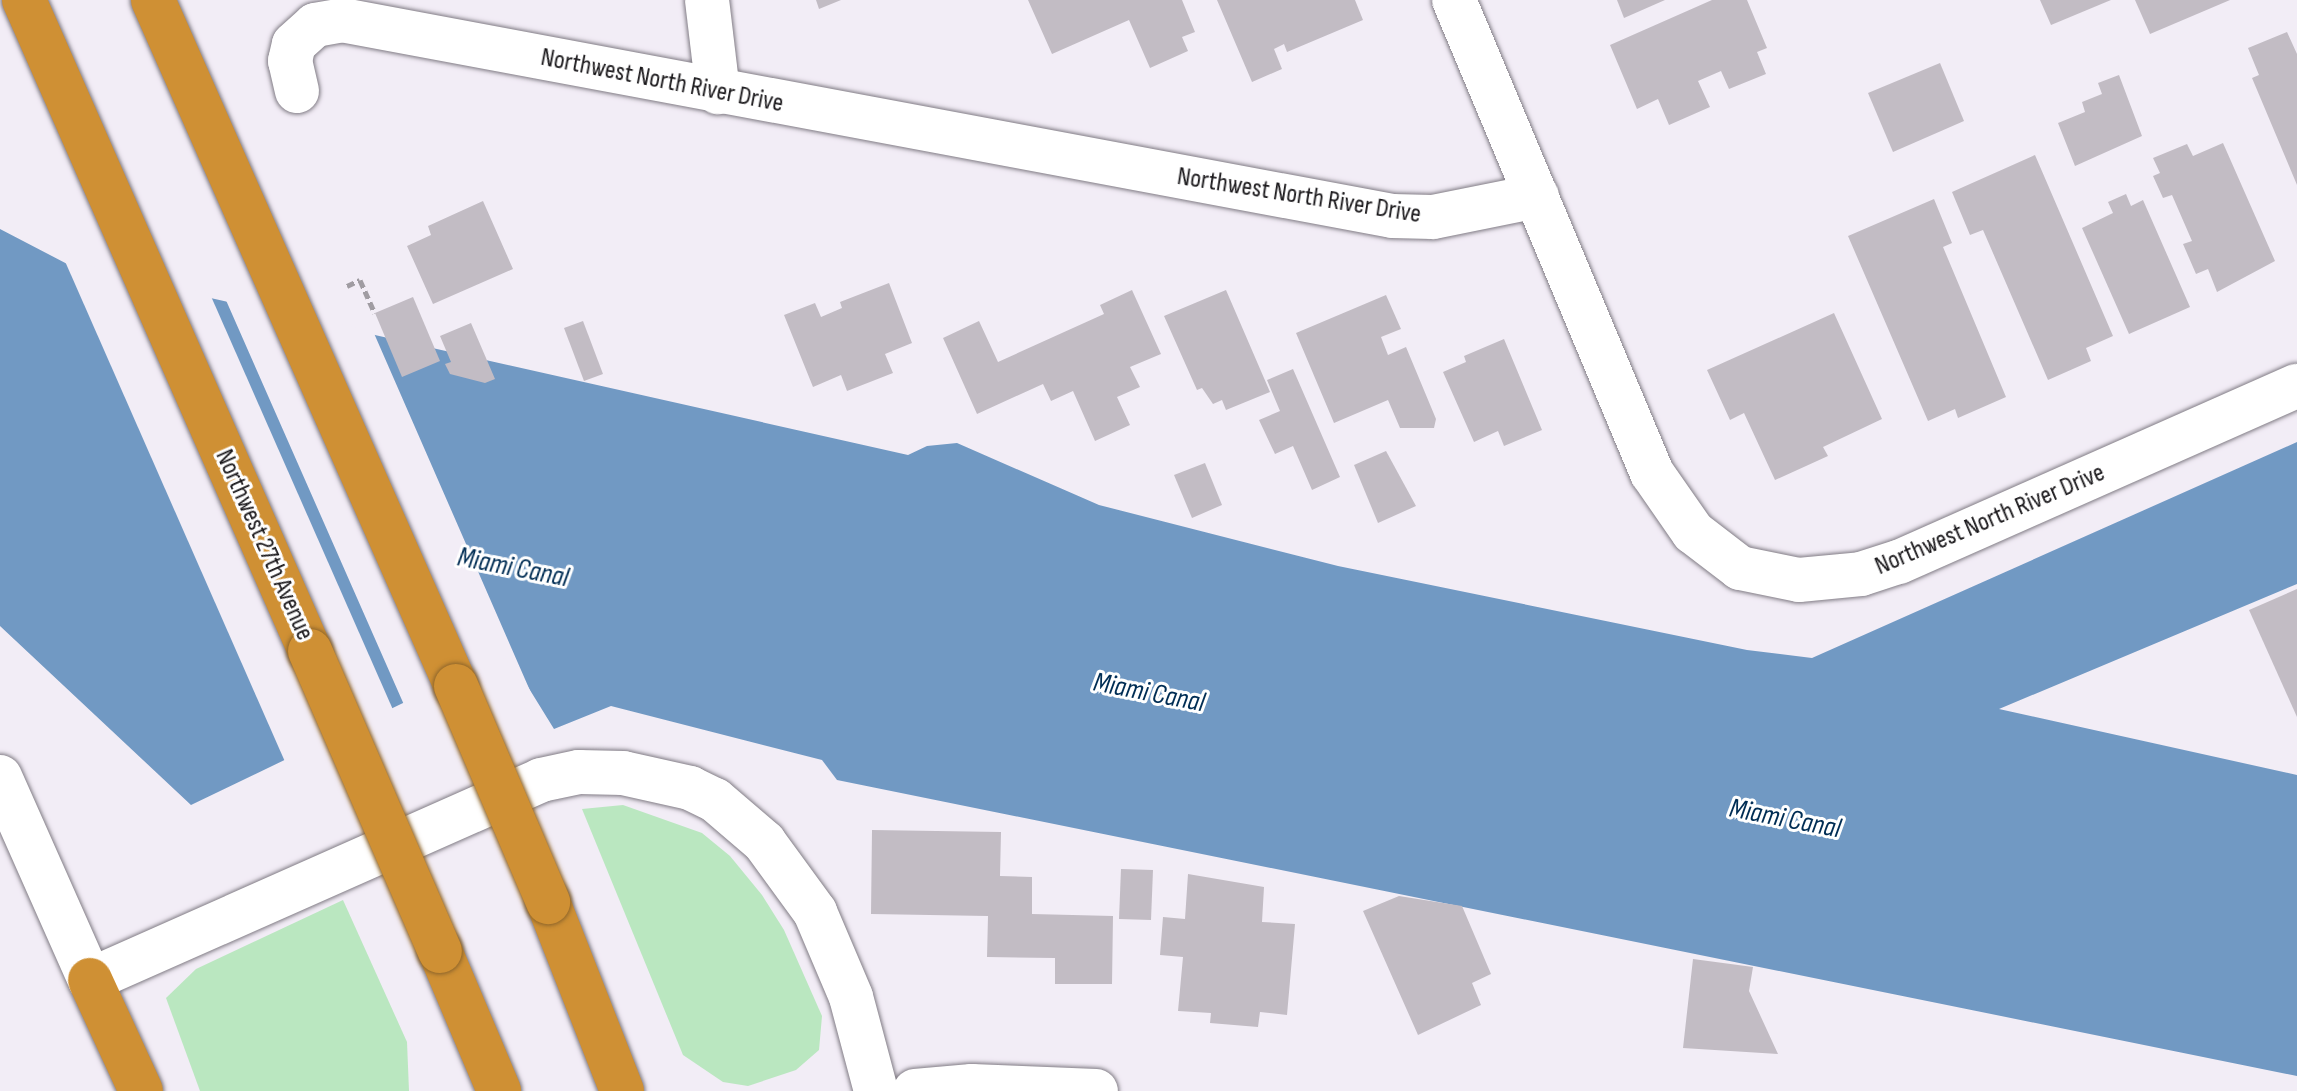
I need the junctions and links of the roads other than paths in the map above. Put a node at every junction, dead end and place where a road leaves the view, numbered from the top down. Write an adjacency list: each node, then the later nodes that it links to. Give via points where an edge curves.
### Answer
1 (24, 0): 12 (highway, Northwest 27th Avenue, bridge, via 440,951)
2 (153, 0): 11 (highway, bridge, via 190,74 548,902)
3 (707, 0): 6 (street)
4 (1454, 0): 7 (street)
5 (297, 91): 6 (street, Northwest North River Drive, via 290,61 294,44 327,20)
6 (718, 92): 7 (street, Northwest North River Drive, via 1392,216 1433,217)
7 (1537, 196): 8 (street, Northwest North River Drive, via 1637,441 1671,507 1719,555 1768,577 1829,578 1899,562)
8 (2297, 386)
9 (0, 777): 10 (street)
10 (90, 980): 13 (highway); 15 (street, via 541,780 579,772 623,773 690,788 715,800 792,874 835,956)
11 (619, 1079): 14 (highway)
12 (487, 1082)
13 (141, 1091)
14 (654, 1091)
15 (876, 1091)
16 (915, 1091): 17 (street, via 1020,1086)
17 (1096, 1091)

